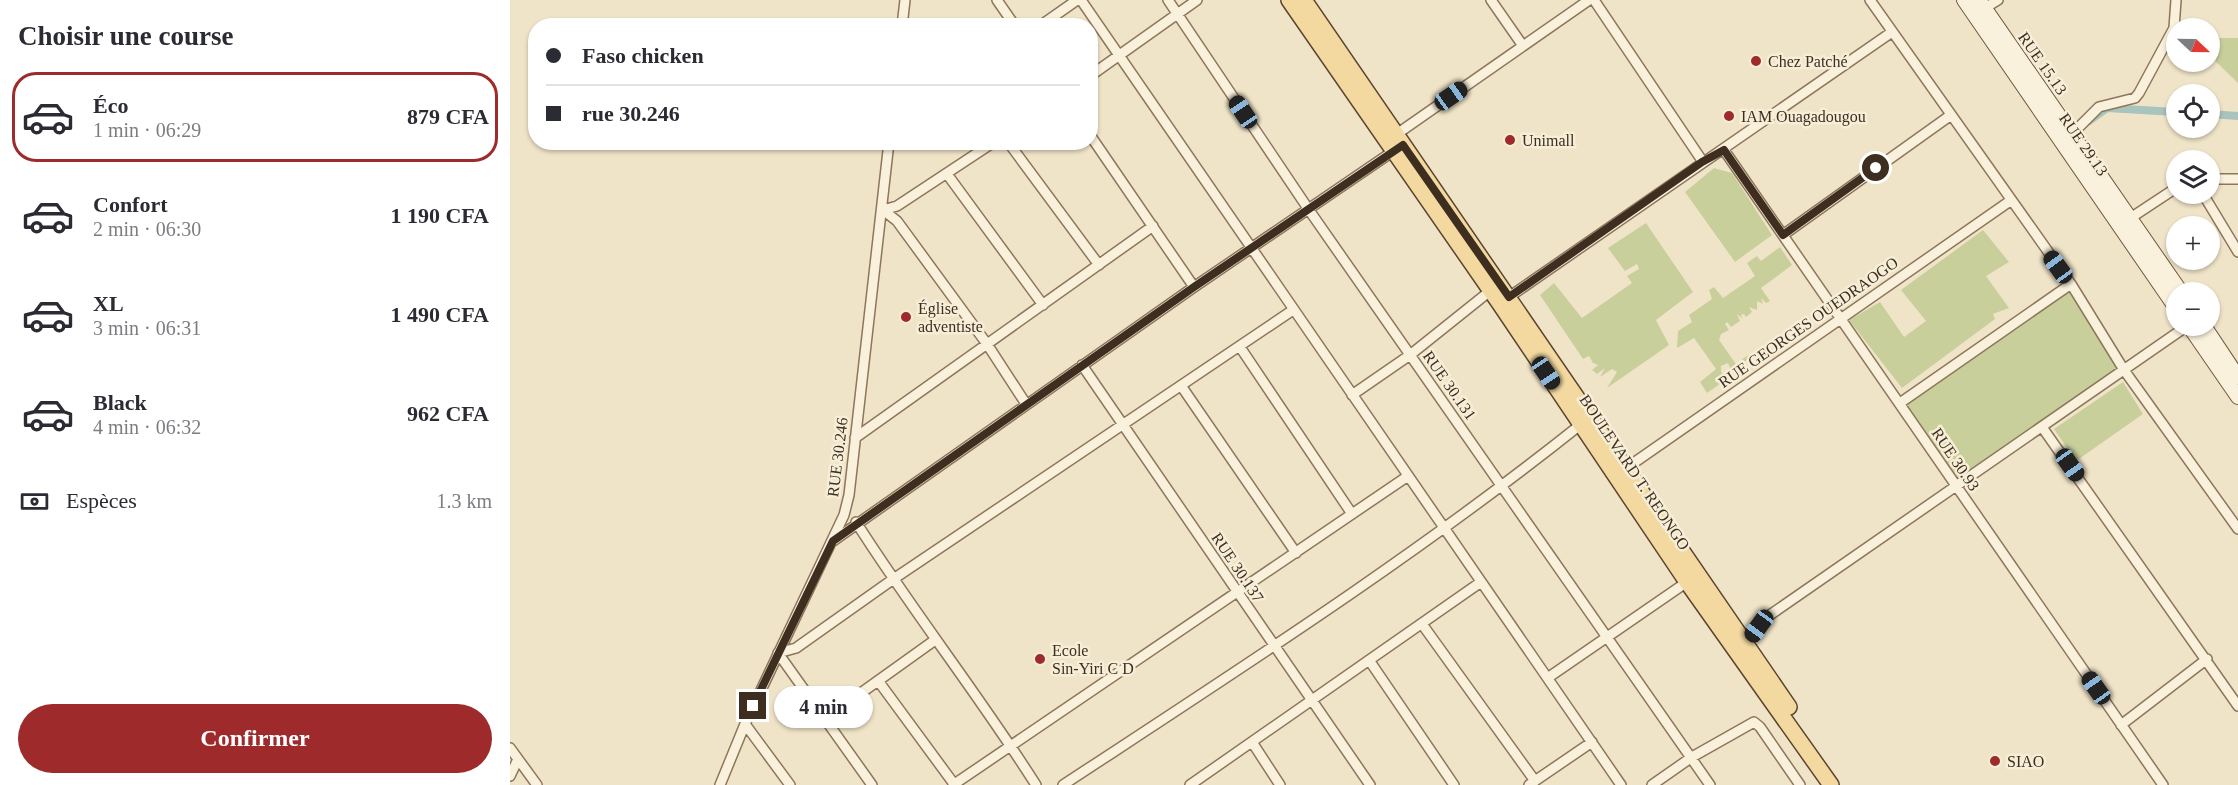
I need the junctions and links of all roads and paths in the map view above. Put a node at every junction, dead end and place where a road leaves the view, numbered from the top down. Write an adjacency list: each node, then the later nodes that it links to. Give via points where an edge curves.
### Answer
1 (905, 0): 16 (street)
2 (997, 0): 17 (street)
3 (1079, 0): 18 (street); 19 (street)
4 (1168, 0): 15 (street, RUE 30.131)
5 (1197, 0): 15 (street)
6 (1289, 0): 27 (main road, BOULEVARD T. REONGO)
7 (1304, 0): 27 (main road, BOULEVARD T. REONGO)
8 (1491, 0): 22 (street)
9 (1592, 0): 22 (street); 33 (street)
10 (1870, 0): 21 (street)
11 (1964, 0): 52 (main road, RUE 29.13)
12 (1998, 0): 14 (street)
13 (2176, 0): 26 (street, via 2174,28 2139,93 2135,98 2099,106)
14 (1982, 4): 26 (main road, RUE 15.13)
15 (1177, 14): 23 (street); 41 (street, RUE 30.131)
16 (903, 18)
17 (1009, 18)
18 (1052, 18)
19 (1092, 18)
20 (1098, 27): 23 (street)
21 (1892, 32): 25 (street); 32 (street)
22 (1523, 46): 27 (street)
23 (1119, 57): 24 (street); 45 (street)
24 (1098, 71)
25 (1951, 116): 38 (street); 44 (street)
26 (2072, 134): 42 (main road, RUE 15.13)
27 (1394, 143): 41 (street); 51 (main road, BOULEVARD T. REONGO); 53 (main road, BOULEVARD T. REONGO)
28 (1098, 147): 43 (street)
29 (888, 150): 40 (street, RUE 30.246)
30 (982, 150): 34 (street)
31 (1014, 150): 47 (street)
32 (1724, 150): 33 (street); 44 (street, RUE 30.93)
33 (1702, 162): 53 (street)
34 (947, 174): 40 (street, via 897,206); 54 (street)
35 (2220, 179): 36 (street)
36 (2238, 179)
37 (2166, 195): 42 (street)
38 (2010, 201): 49 (street); 56 (street, RUE GEORGES OUEDRAOGO)
39 (2209, 204): 46 (street)
40 (883, 210): 60 (street, via 897,220); 74 (street, RUE 30.246)
41 (1309, 210): 45 (street); 62 (street, RUE 30.131)
42 (2129, 219): 48 (main road, RUE 15.13)
43 (1153, 226): 47 (street); 50 (street)
44 (1783, 235): 56 (street, RUE 30.93)
45 (1251, 250): 50 (street); 55 (street)
46 (2238, 251)
47 (1099, 265): 54 (street)
48 (2174, 282)
49 (2071, 284): 64 (street); 69 (street)
50 (1194, 287): 63 (street)
51 (1490, 291): 62 (street); 71 (main road, BOULEVARD T. REONGO)
52 (2166, 293)
53 (1509, 297): 75 (main road, BOULEVARD T. REONGO)
54 (1043, 305): 60 (street)
55 (1293, 310): 61 (street); 67 (street)
56 (1839, 317): 69 (street, RUE 30.93); 75 (street, RUE GEORGES OUEDRAOGO)
57 (2173, 336): 64 (street)
58 (2195, 336): 68 (main road)
59 (2211, 336): 65 (main road)
60 (987, 344): 70 (street); 74 (street)
61 (1240, 347): 66 (street); 79 (street)
62 (1410, 355): 67 (street); 77 (street, RUE 30.131)
63 (1082, 365): 70 (street); 72 (street, RUE 30.137)
64 (2124, 370): 73 (street); 82 (street)
65 (2238, 377)
66 (1182, 387): 72 (street); 84 (street)
67 (1352, 395): 76 (street)
68 (2238, 397)
69 (1900, 403): 78 (street, RUE 30.93)
70 (1026, 404): 80 (street)
71 (1580, 425): 77 (street); 87 (main road, BOULEVARD T. REONGO)
72 (1124, 426): 85 (street); 88 (street, RUE 30.137)
73 (2042, 427): 78 (street); 95 (street)
74 (855, 438): 83 (street, RUE 30.246, via 849,495)
75 (1625, 469): 93 (main road, BOULEVARD T. REONGO)
76 (1408, 476): 79 (street); 81 (street)
77 (1503, 486): 81 (street); 90 (street, RUE 30.131)
78 (1957, 486): 93 (street, via 1767,617); 103 (street, RUE 30.93)
79 (1352, 514): 84 (street)
80 (856, 522): 83 (street); 85 (street)
81 (1445, 527): 86 (street); 92 (street)
82 (2238, 529)
83 (833, 541): 94 (street, RUE 30.246)
84 (1296, 553): 88 (street)
85 (892, 580): 91 (street); 94 (street, via 796,648)
86 (1481, 582): 89 (street); 97 (street)
87 (1687, 582): 90 (street); 93 (main road, BOULEVARD T. REONGO)
88 (1238, 592): 92 (street, RUE 30.137); 106 (street)
89 (1422, 624): 96 (street); 111 (street)
90 (1605, 638): 97 (street); 108 (street, RUE 30.131)
91 (935, 639): 98 (street); 106 (street)
92 (1275, 646): 99 (street, RUE 30.137); 118 (street)
93 (1742, 649): 127 (main road, BOULEVARD T. REONGO); 128 (main road, BOULEVARD T. REONGO)
94 (778, 653): 101 (street); 102 (street, RUE 30.246)
95 (2207, 659): 100 (street); 103 (street)
96 (1369, 660): 99 (street); 122 (street)
97 (1549, 677): 105 (street)
98 (879, 681): 101 (street); 116 (street)
99 (1312, 700): 104 (street); 121 (street, RUE 30.137)
100 (2238, 706)
101 (826, 718): 115 (street)
102 (745, 724): 113 (street, RUE 30.246); 114 (street)
103 (2121, 724): 129 (street, RUE 30.93)
104 (1252, 742): 119 (street); 120 (street)
105 (1592, 742): 111 (street); 123 (street)
106 (1010, 744): 116 (street); 117 (street)
107 (510, 748): 109 (street)
108 (1692, 757): 124 (street); 125 (street, RUE 30.131); 126 (street, via 1757,723)
109 (518, 759): 110 (street); 112 (street)
110 (510, 776)
111 (1532, 783)
112 (537, 785)
113 (720, 785)
114 (790, 785)
115 (872, 785)
116 (953, 785)
117 (1036, 785)
118 (1063, 785)
119 (1190, 785)
120 (1280, 785)
121 (1370, 785)
122 (1454, 785)
123 (1621, 785)
124 (1652, 785)
125 (1710, 785)
126 (1800, 785)
127 (1831, 785)
128 (1842, 785)
129 (2163, 785)

